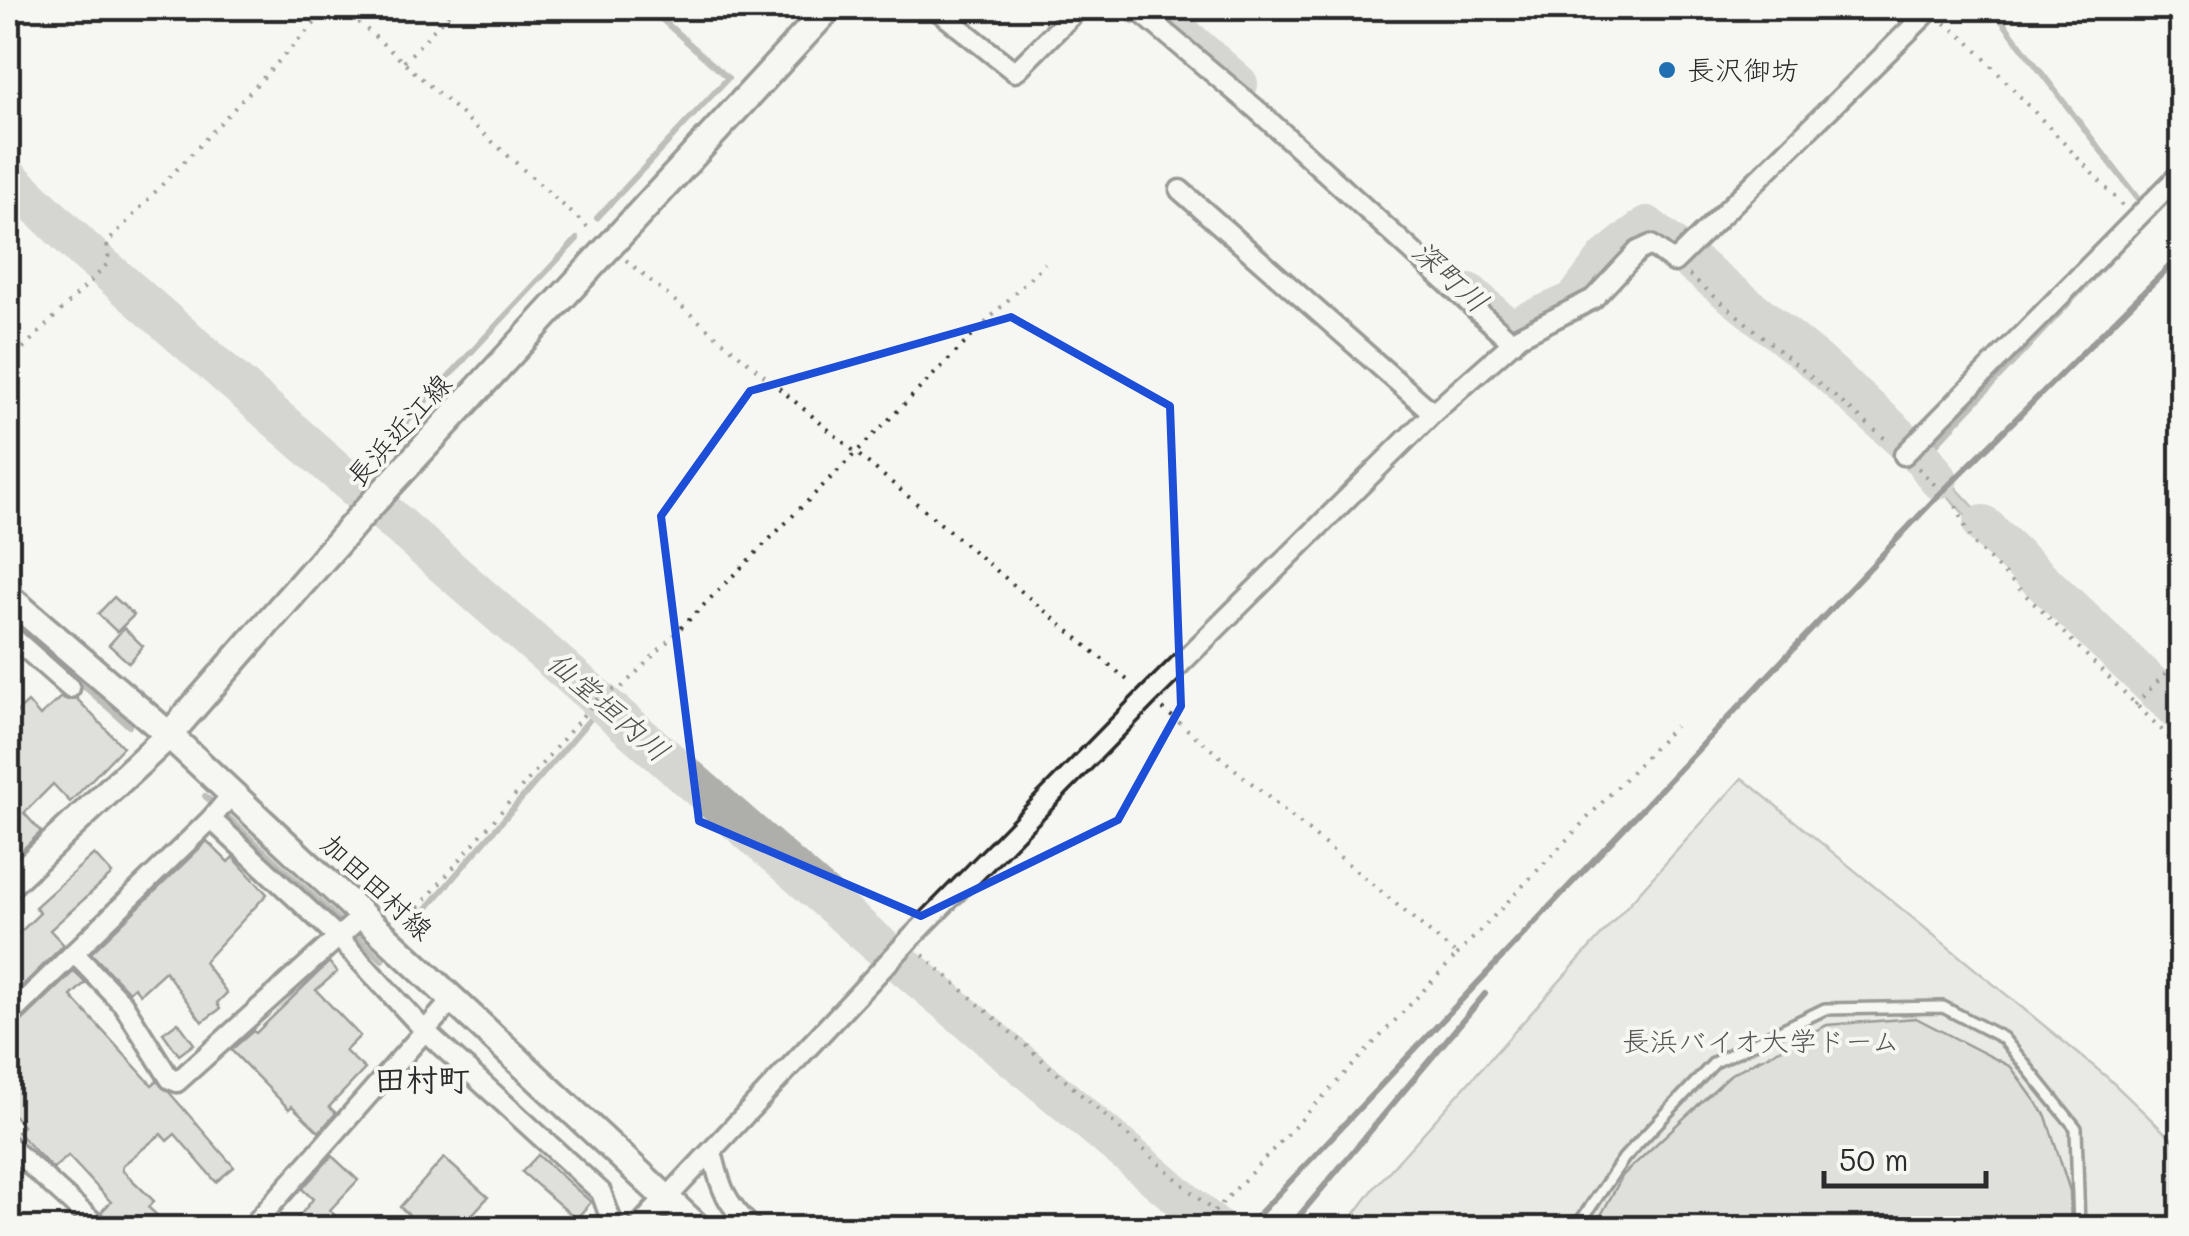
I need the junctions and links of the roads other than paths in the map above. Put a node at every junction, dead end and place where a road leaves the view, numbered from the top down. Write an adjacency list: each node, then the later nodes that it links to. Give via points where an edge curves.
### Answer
1 (830, 8): 14 (main road, 長浜近江線)
2 (935, 8): 3 (street, via 1015,72)
3 (1079, 8)
4 (1125, 8): 8 (street, via 1143,14 1256,109)
5 (1928, 9): 8 (street, via 1674,262 1651,245 1638,251 1593,299)
6 (2182, 172): 10 (street)
7 (1180, 190): 9 (street)
8 (1513, 343): 9 (street)
9 (1433, 413): 23 (street, via 1148,697)
10 (1904, 455)
11 (8, 597): 14 (main road, 加田田村線)
12 (8, 633): 13 (street)
13 (70, 688)
14 (168, 735): 15 (main road, 加田田村線); 16 (main road, 長浜近江線)
15 (219, 808): 17 (main road, 加田田村線); 18 (street)
16 (8, 886)
17 (351, 926): 18 (street, via 178,1082 122,1004); 19 (main road, 加田田村線, via 391,940); 21 (street)
18 (74, 953): 20 (street)
19 (453, 998): 21 (street); 24 (main road, 加田田村線)
20 (8, 1017)
21 (424, 1031): 26 (street); 27 (street, via 601,1192)
22 (8, 1145): 25 (street)
23 (712, 1151): 24 (street); 30 (street, via 720,1188)
24 (666, 1199): 28 (street); 29 (main road, 加田田村線)
25 (100, 1228)
26 (251, 1228)
27 (614, 1228)
28 (639, 1228)
29 (698, 1228)
30 (752, 1228)
31 (1576, 1228): 32 (lane, via 1624,1158 1716,1062 1826,1009 1943,1007 2003,1038 2076,1128)
32 (2080, 1228)

